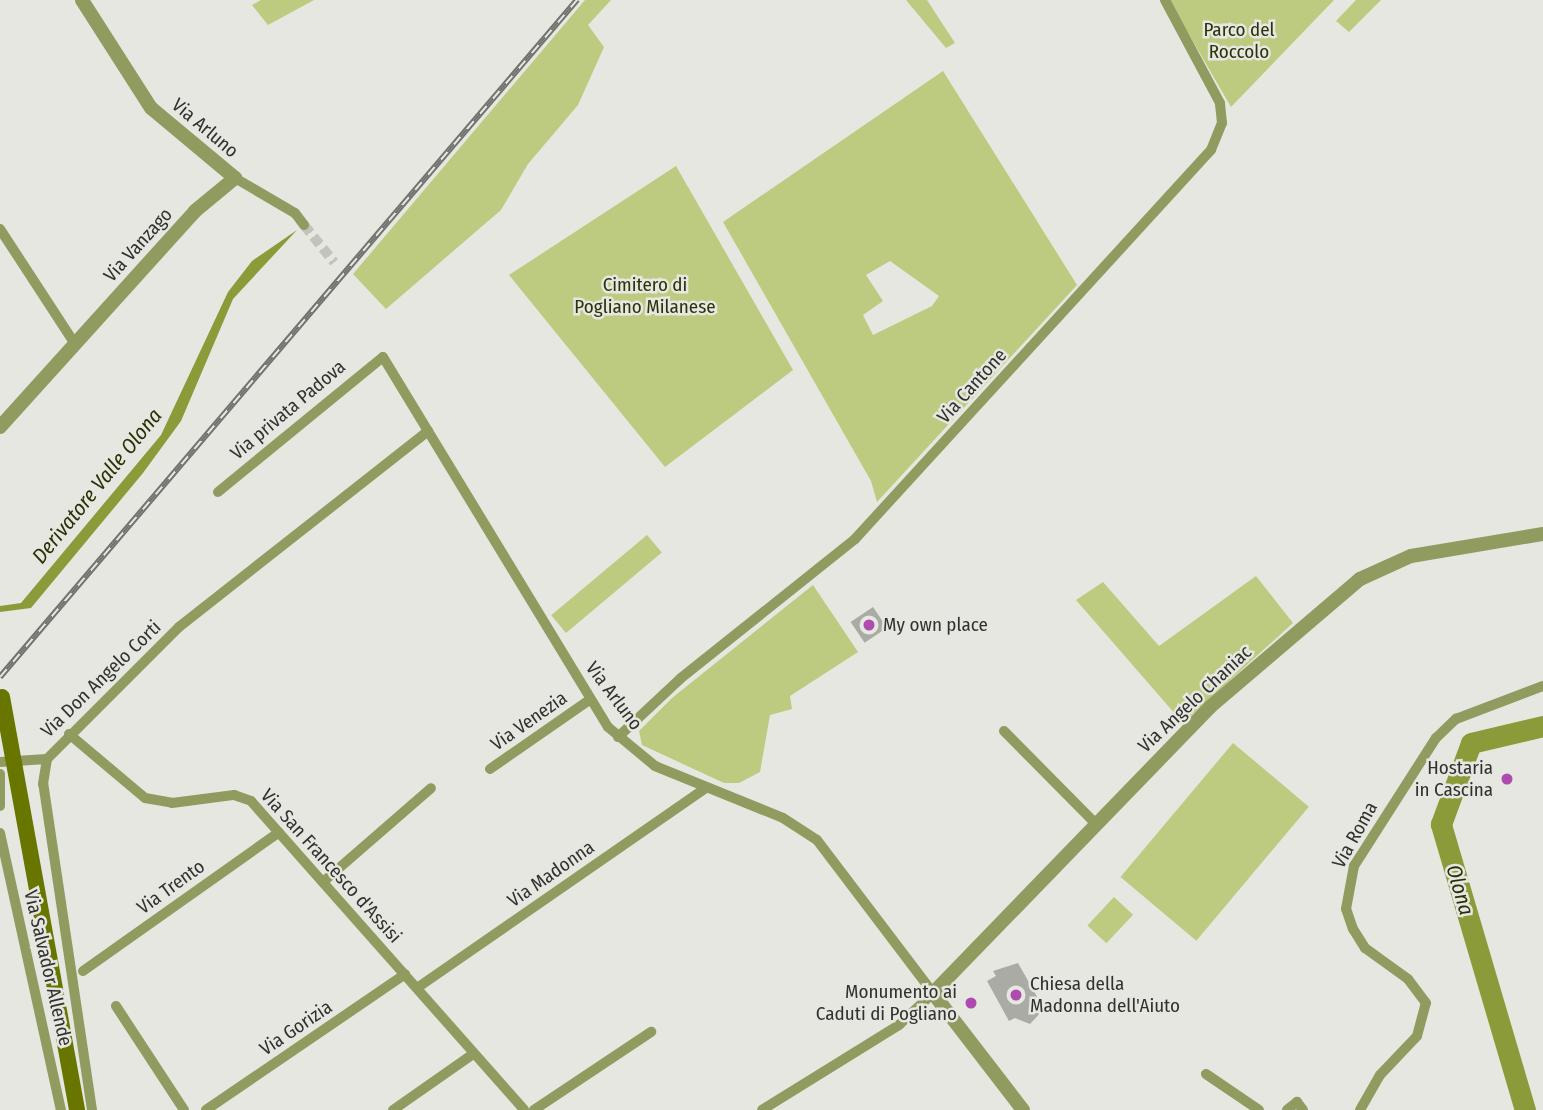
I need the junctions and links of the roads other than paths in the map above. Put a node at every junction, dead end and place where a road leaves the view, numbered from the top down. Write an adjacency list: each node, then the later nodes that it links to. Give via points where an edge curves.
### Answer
1 (82, 0): 3 (street, Via Arluno, via 151,108)
2 (1165, 0): 17 (street, Via Cantone, via 1220,103 1222,123 1211,150 855,539 681,678)
3 (235, 178): 4 (street, Via Arluno, via 295,212); 6 (street, Via Vanzago, via 195,211)
4 (304, 225)
5 (0, 229): 6 (street)
6 (75, 344): 8 (street, Via Vanzago)
7 (383, 357): 9 (street, Via Arluno); 10 (street, Via privata Padova)
8 (0, 427)
9 (428, 431): 14 (street, Via Arluno); 16 (street, Via Don Angelo Corti, via 179,627)
10 (218, 492)
11 (1543, 534): 25 (street, Via Angelo Chaniac, via 1411,556 1371,572 1210,707)
12 (1543, 686): 50 (street, Via Roma, via 1456,719 1436,738 1354,866 1346,909 1353,929 1365,948 1408,979 1426,1003 1417,1036 1380,1075)
13 (2, 697): 38 (main road)
14 (588, 701): 17 (street, Via Arluno); 20 (street, Via Venezia)
15 (1004, 731): 25 (street)
16 (69, 734): 18 (street, Via Don Angelo Corti); 26 (street, Via San Francesco d'Assisi, via 145,798 172,803 240,796)
17 (618, 737): 23 (street, Via Arluno, via 643,760)
18 (47, 759): 19 (street, via 33,756); 39 (street, Via Don Angelo Corti, via 43,784)
19 (0, 761)
20 (491, 769)
21 (0, 774): 24 (street)
22 (431, 788): 28 (street)
23 (706, 788): 31 (street, Via Madonna); 32 (street, Via Arluno, via 807,831)
24 (0, 806)
25 (1095, 823): 32 (street, Via Angelo Chaniac)
26 (279, 831): 28 (street, Via San Francesco d'Assisi); 29 (street, Via Trento)
27 (0, 834): 37 (street, Via Salvador Allende)
28 (323, 882): 30 (street, Via San Francesco d'Assisi)
29 (83, 971)
30 (405, 974): 31 (street, Via San Francesco d'Assisi); 41 (street, Via Gorizia)
31 (417, 988): 35 (street, Via San Francesco d'Assisi)
32 (933, 993): 45 (street, via 899,1025); 46 (street)
33 (116, 1006): 40 (street)
34 (651, 1032): 44 (street)
35 (473, 1054): 42 (street); 43 (street, Via San Francesco d'Assisi)
36 (1206, 1074): 47 (street)
37 (61, 1110)
38 (77, 1110)
39 (92, 1110)
40 (184, 1110)
41 (206, 1110)
42 (393, 1110)
43 (524, 1110)
44 (534, 1110)
45 (762, 1110)
46 (1023, 1110)
47 (1259, 1110)
48 (1287, 1110): 49 (street, via 1297,1102)
49 (1303, 1110)
50 (1360, 1110)

